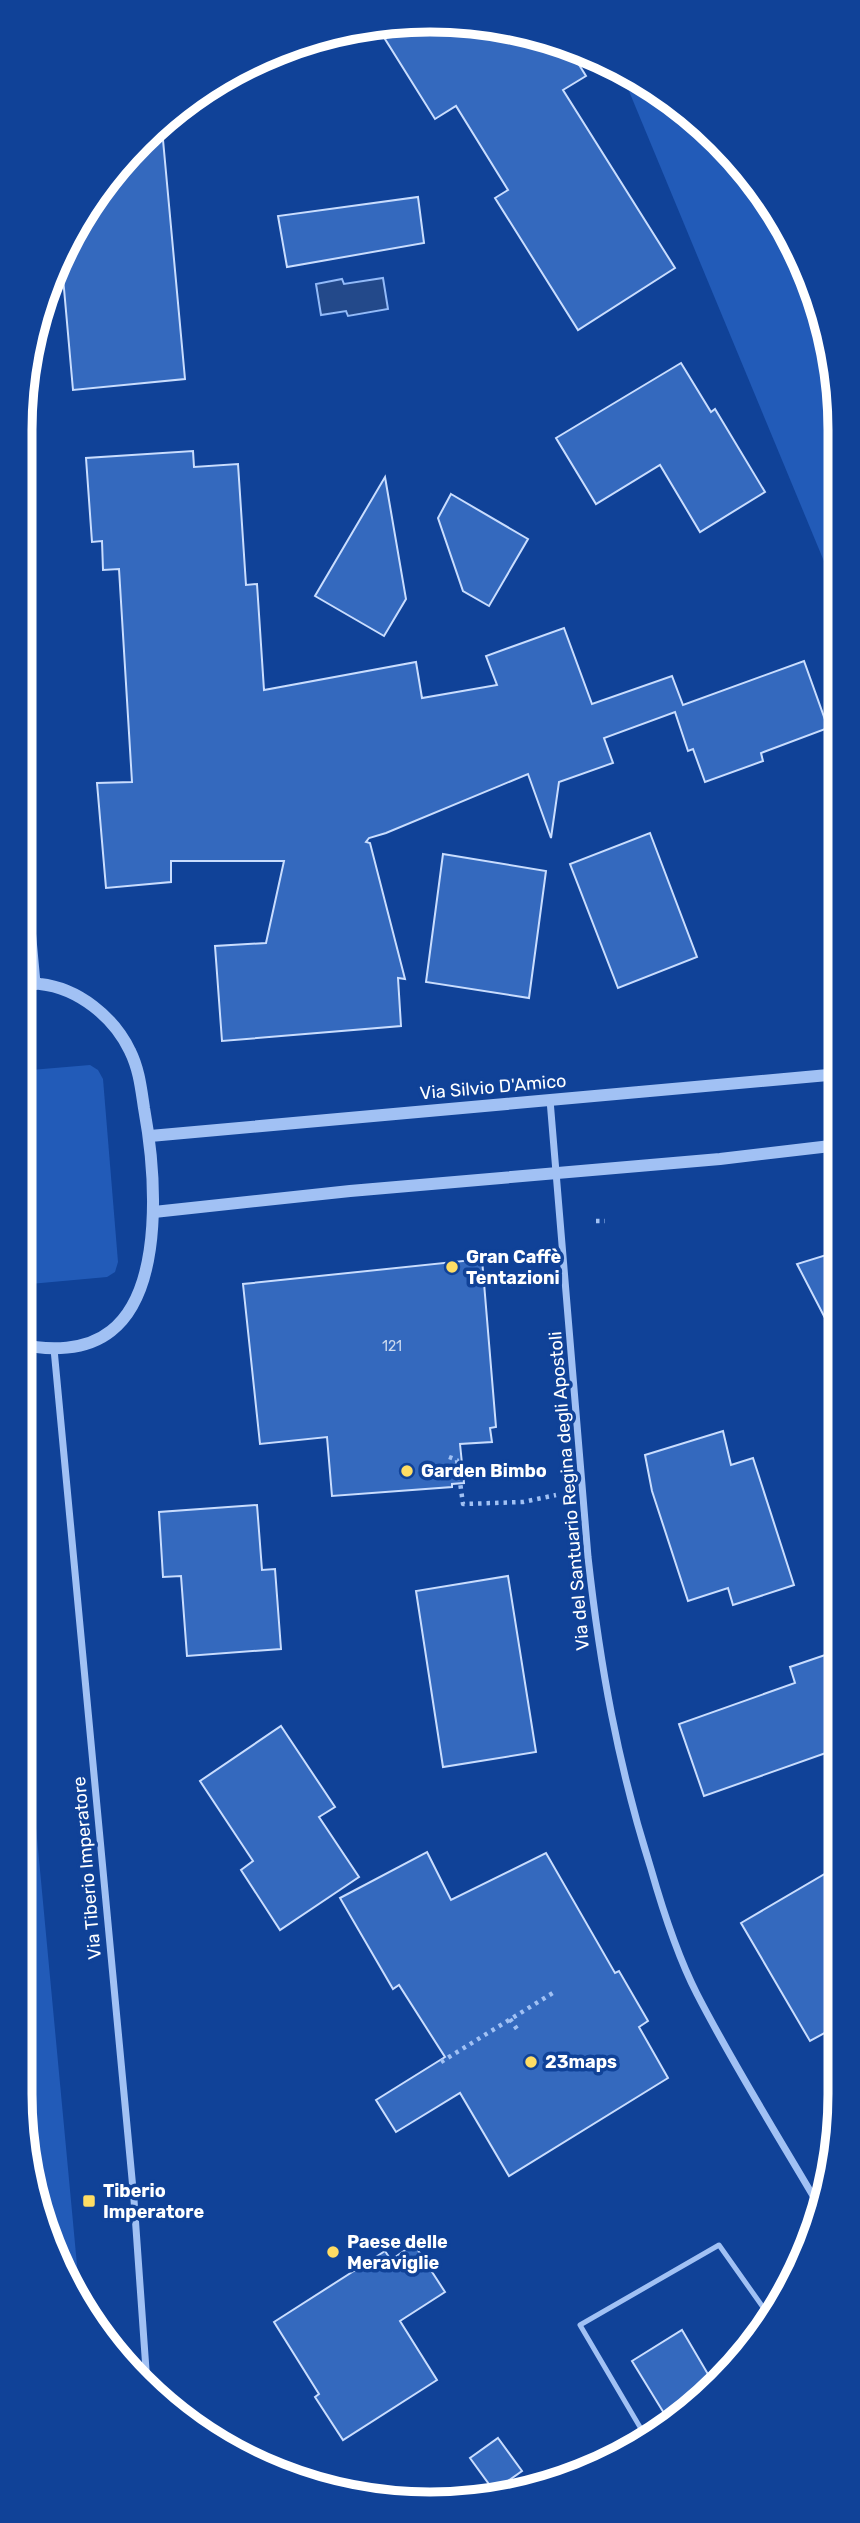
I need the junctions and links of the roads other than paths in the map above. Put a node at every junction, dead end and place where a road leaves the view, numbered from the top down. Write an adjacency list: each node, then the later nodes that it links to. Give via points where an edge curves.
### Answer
1 (32, 928): 2 (street)
2 (37, 983): 3 (street); 6 (street, via 77,996 121,1034 137,1068)
3 (32, 985)
4 (828, 1075): 5 (street, Via Silvio D'Amico)
5 (550, 1099): 6 (street, Via Silvio D'Amico); 8 (street, Via del Santuario Regina degli Apostoli)
6 (150, 1136): 9 (street)
7 (828, 1146): 8 (street)
8 (557, 1175): 9 (street); 12 (street, Via del Santuario Regina degli Apostoli, via 595,1623 612,1725 638,1830 664,1915 696,1993)
9 (154, 1212): 11 (street, via 150,1253 127,1314 96,1339)
10 (32, 1346): 11 (street)
11 (54, 1349): 14 (street, Via Tiberio Imperatore)
12 (814, 2198)
13 (764, 2309): 15 (lane, via 719,2245 580,2325)
14 (146, 2373)
15 (641, 2430)

